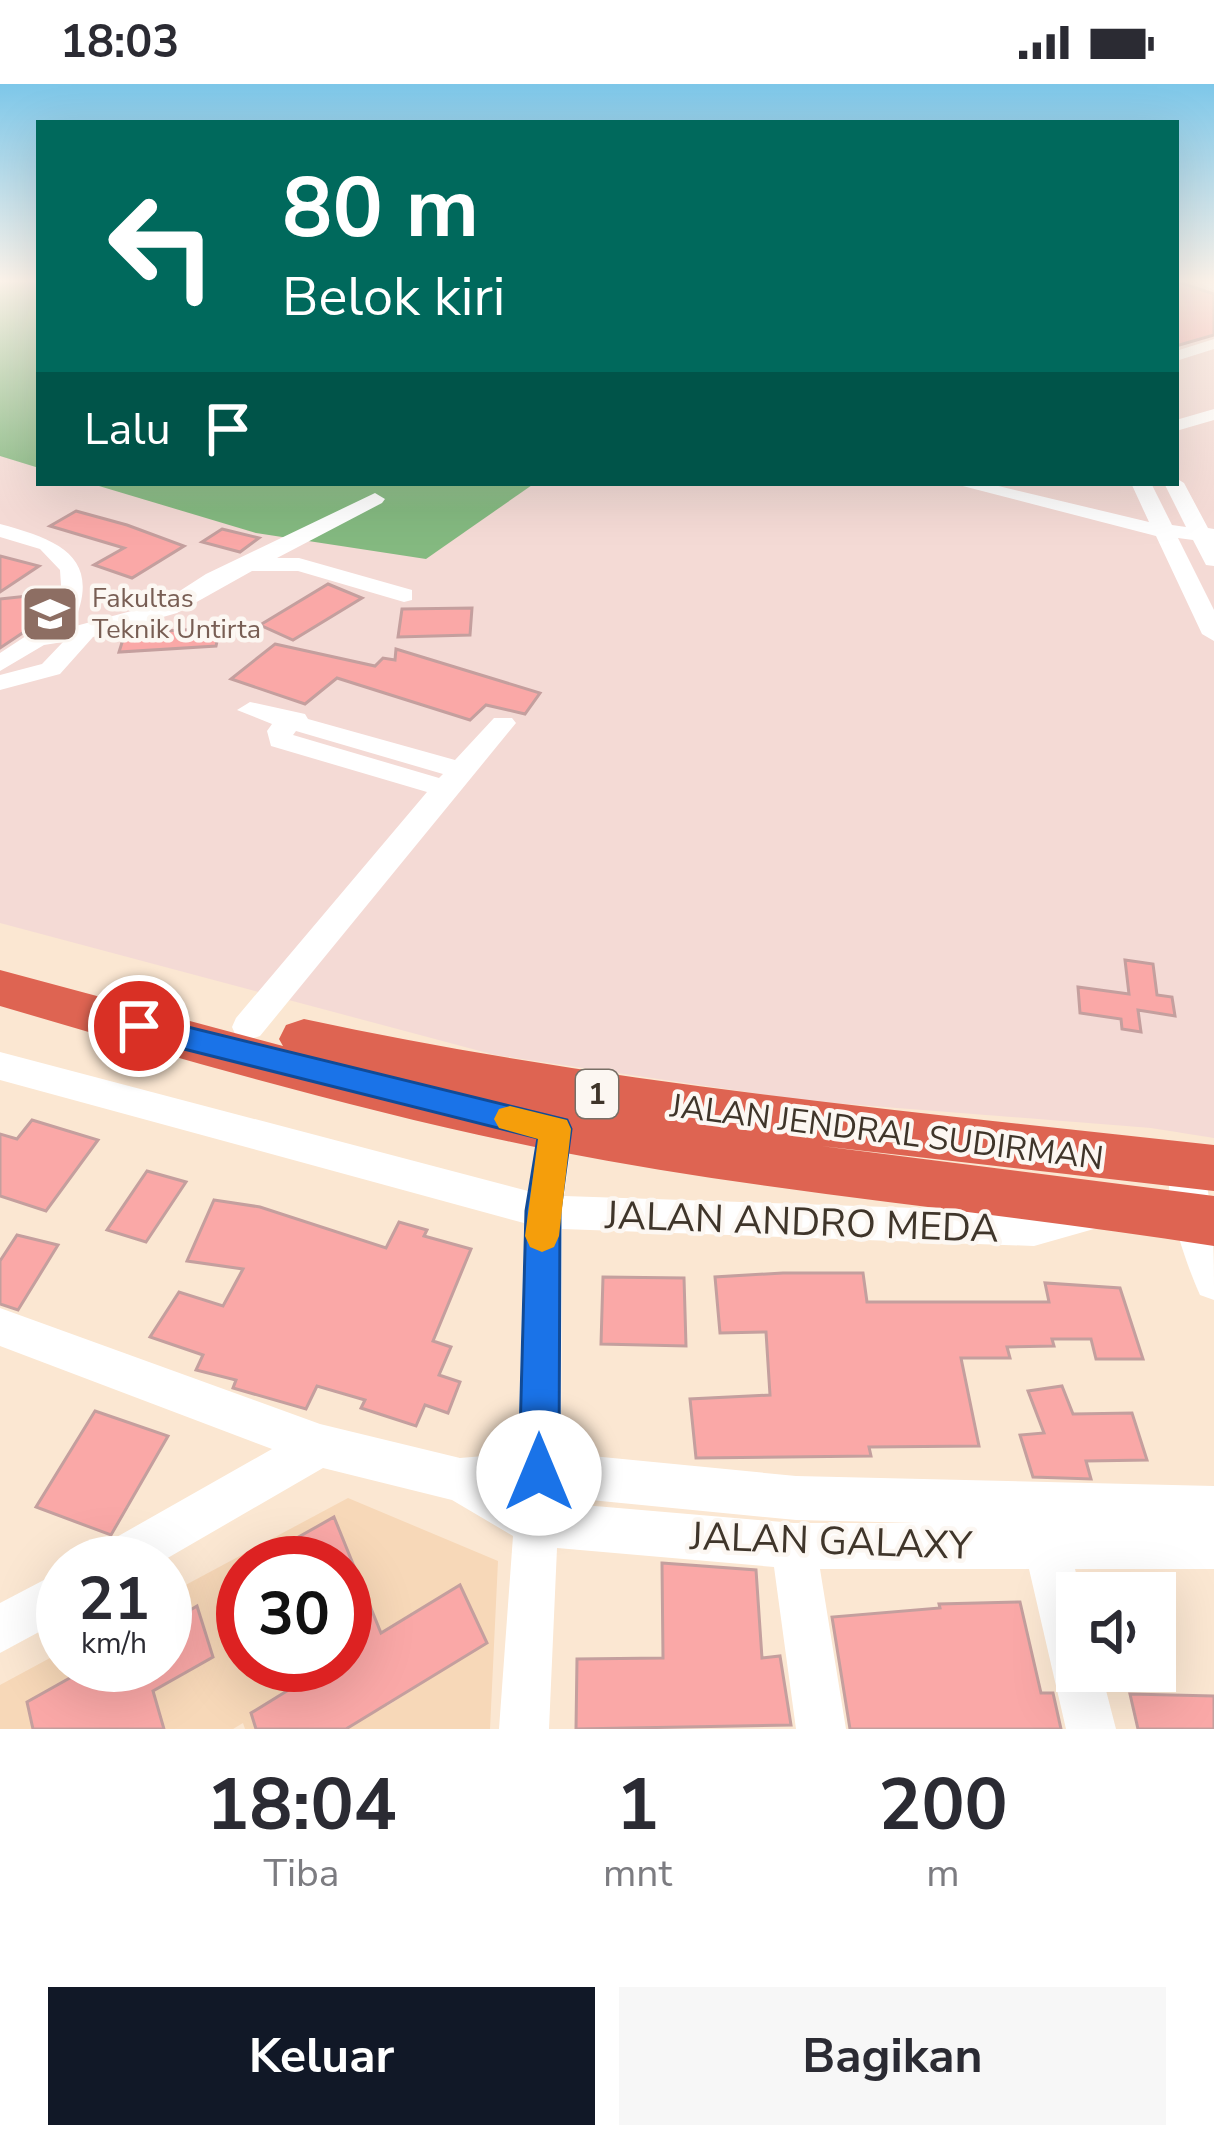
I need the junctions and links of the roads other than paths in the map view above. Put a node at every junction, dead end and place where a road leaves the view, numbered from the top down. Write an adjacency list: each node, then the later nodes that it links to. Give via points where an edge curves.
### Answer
1 (1214, 397): 2 (street)
2 (1179, 409)
3 (1214, 414): 4 (street)
4 (1179, 425)
5 (977, 486): 10 (street)
6 (1143, 486): 10 (street)
7 (1176, 486): 11 (street)
8 (375, 499): 13 (street)
9 (0, 530): 17 (street, via 47,545 71,568 73,600)
10 (1162, 531): 11 (street); 15 (street)
11 (1208, 534): 12 (street)
12 (1214, 560)
13 (249, 564): 14 (street, via 299,566); 16 (street, via 169,608)
14 (404, 595)
15 (1211, 619)
16 (87, 630): 17 (street); 19 (street, via 51,669)
17 (57, 634): 18 (street)
18 (0, 664)
19 (0, 683)
20 (250, 710): 22 (street, via 296,719)
21 (503, 723): 22 (street)
22 (453, 779): 25 (street)
23 (0, 957): 25 (highway, JALAN JENDRAL SUDIRMAN / 1)
24 (0, 988): 27 (highway, 1)
25 (248, 1027): 28 (highway, JALAN JENDRAL SUDIRMAN / 1, via 445,1070)
26 (0, 1066): 30 (street, JALAN ANDRO MEDA)
27 (555, 1129): 29 (highway, 1); 30 (street)
28 (1204, 1183): 29 (highway, 1); 31 (street)
29 (1117, 1208): 30 (street, JALAN ANDRO MEDA, via 1034,1228)
30 (543, 1211): 34 (street)
31 (1214, 1282)
32 (0, 1328): 33 (street, JALAN GALAXY)
33 (320, 1446): 35 (street, JALAN GALAXY); 38 (street)
34 (539, 1473): 35 (street, JALAN GALAXY); 36 (street, JALAN GALAXY, via 796,1498); 37 (street)
35 (460, 1480): 37 (street, JALAN GALAXY)
36 (1214, 1508)
37 (534, 1523): 40 (street, JALAN GALAXY); 44 (street)
38 (163, 1536)
39 (1046, 1544): 40 (street, JALAN GALAXY); 41 (street, JALAN GALAXY); 46 (street)
40 (794, 1546): 45 (street)
41 (1214, 1546)
42 (36, 1608): 43 (street)
43 (0, 1629)
44 (524, 1729)
45 (821, 1729)
46 (1091, 1729)

